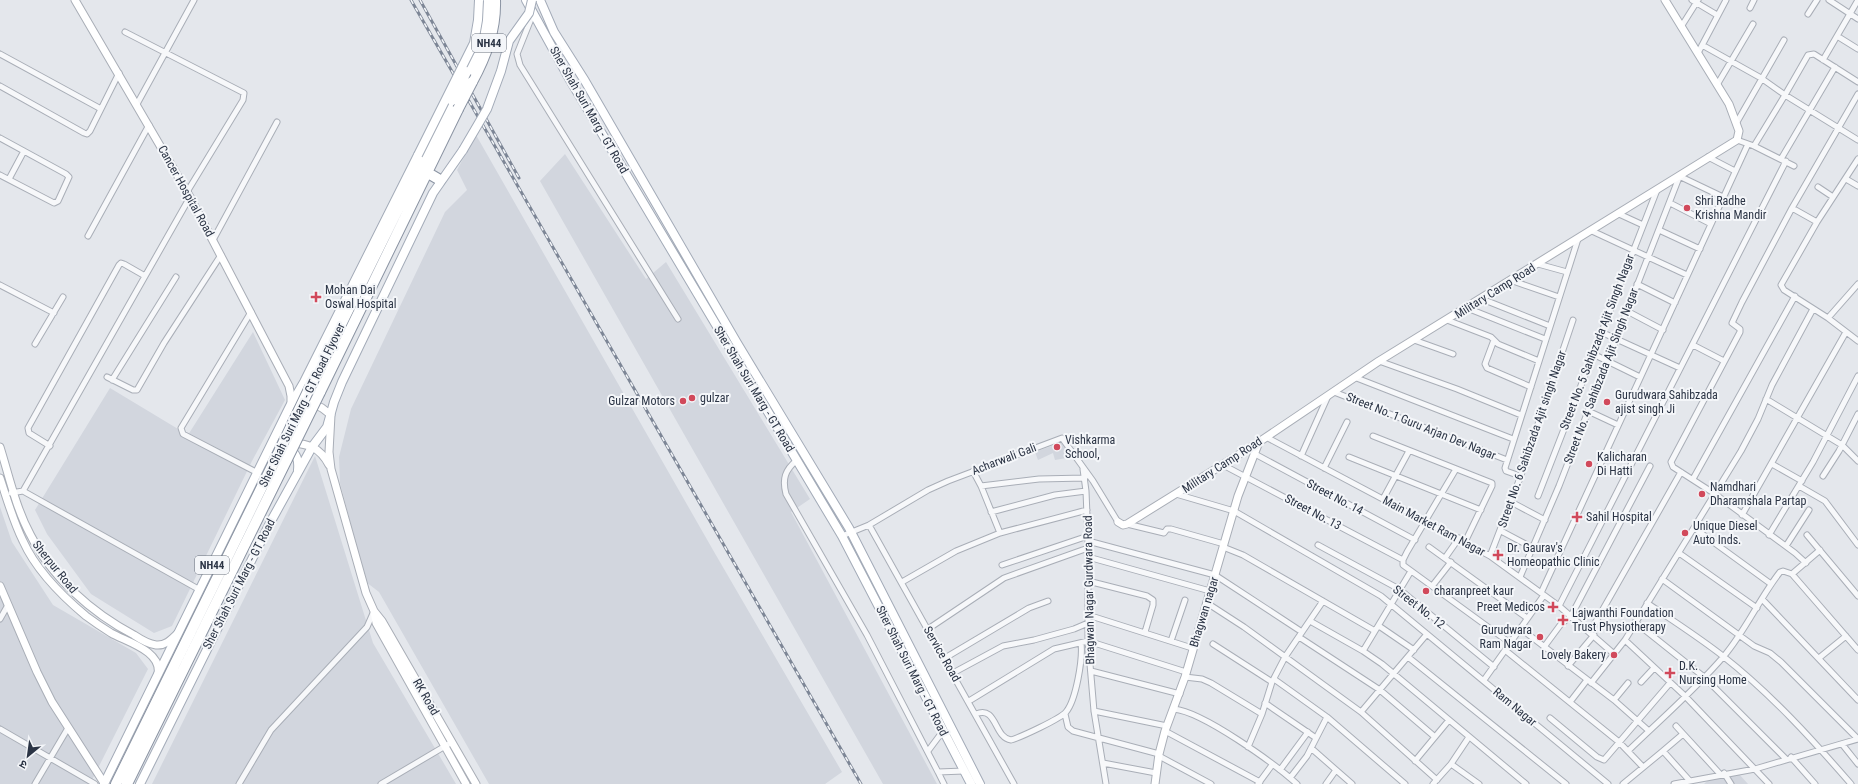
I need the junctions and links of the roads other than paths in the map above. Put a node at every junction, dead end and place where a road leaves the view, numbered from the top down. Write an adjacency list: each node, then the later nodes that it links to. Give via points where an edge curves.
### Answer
1 (75, 0): 35 (street, Cancer Hospital Road)
2 (194, 0): 29 (street)
3 (479, 0): 59 (main road, bridge, via 474,42 418,155)
4 (486, 0): 59 (highway, Sher Shah Suri Marg - GT Road Flyover / NH44, bridge, via 477,51)
5 (494, 0): 60 (highway, Sher Shah Suri Marg - GT Road Flyover / NH44, bridge, via 494,23 484,59)
6 (526, 0): 17 (main road, Sher Shah Suri Marg - GT Road)
7 (532, 0): 65 (main road, Sher Shah Suri Marg - GT Road, bridge, via 529,13 510,41 487,109 463,150)
8 (540, 0): 205 (main road, Sher Shah Suri Marg - GT Road, via 554,32 737,343)
9 (1665, 0): 23 (street)
10 (1726, 0): 20 (street)
11 (1754, 0): 16 (street)
12 (1817, 0): 18 (street)
13 (1829, 0): 19 (street)
14 (1858, 0): 19 (street)
15 (1695, 1): 20 (street); 23 (street)
16 (1750, 8)
17 (534, 14): 107 (street, via 517,54 520,65); 160 (main road, Sher Shah Suri Marg - GT Road, via 570,80)
18 (1808, 14)
19 (1850, 14): 21 (street); 25 (street)
20 (1717, 15): 27 (street)
21 (1858, 19)
22 (1753, 24): 33 (street)
23 (1681, 27): 38 (street)
24 (125, 32): 29 (street)
25 (1837, 36): 28 (street); 32 (street)
26 (1784, 40): 36 (street)
27 (1702, 45): 30 (street); 33 (street)
28 (1858, 49)
29 (164, 51): 42 (street); 69 (street, via 244,94 243,100)
30 (1699, 51)
31 (0, 54): 43 (street)
32 (1823, 60): 34 (street); 41 (street, Ram Nagar, via 1814,54 1808,55)
33 (1731, 61): 36 (street); 38 (street)
34 (1834, 67): 37 (street); 44 (street)
35 (119, 73): 42 (street, Cancer Hospital Road); 43 (street)
36 (1761, 78): 41 (street); 46 (street)
37 (1858, 82)
38 (1717, 85): 46 (street)
39 (0, 86): 43 (street, via 87,134)
40 (1858, 94): 48 (street)
41 (1785, 95): 44 (street); 52 (street, Ram Nagar)
42 (137, 104): 47 (street, Cancer Hospital Road)
43 (101, 109)
44 (1810, 109): 48 (street); 56 (street)
45 (277, 122): 82 (street)
46 (1737, 122): 50 (street)
47 (149, 125): 69 (street, Cancer Hospital Road); 80 (street)
48 (1838, 128): 51 (street); 73 (street)
49 (0, 138): 53 (street)
50 (1737, 140): 52 (street); 54 (street, Military Camp Road)
51 (1858, 140)
52 (1751, 145): 56 (street); 58 (street, Ram Nagar)
53 (24, 151): 63 (street); 63 (street, via 68,175 58,201 52,203)
54 (1708, 157): 58 (street); 62 (street, Military Camp Road)
55 (1858, 159): 64 (street)
56 (1783, 160): 57 (street); 120 (street)
57 (1794, 166)
58 (1736, 171): 70 (street, Ram Nagar)
59 (413, 172): 134 (main road); 156 (highway, Sher Shah Suri Marg - GT Road Flyover / NH44, bridge)
60 (428, 173): 65 (highway); 156 (highway, Sher Shah Suri Marg - GT Road Flyover / NH44, bridge, via 320,392)
61 (0, 175): 63 (street)
62 (1680, 175): 68 (street, Military Camp Road); 70 (street); 72 (street, Street No. 4 Sahibzada Ajit Singh Nagar)
63 (9, 179)
64 (1846, 179): 66 (street); 71 (street)
65 (440, 180): 141 (main road, Sher Shah Suri Marg - GT Road, via 342,382)
66 (1858, 186)
67 (1818, 187): 71 (street)
68 (1657, 189): 74 (street, Military Camp Road); 77 (street, Street No. 5 Sahibzada Ajit Singh Nagar)
69 (189, 194): 82 (street, Cancer Hospital Road); 90 (street)
70 (1724, 197): 76 (street, Ram Nagar)
71 (1833, 197): 75 (street)
72 (1670, 203): 76 (street); 79 (street, Street No. 4 Sahibzada Ajit Singh Nagar)
73 (1792, 208): 75 (street); 127 (street, via 1733,321 1740,331)
74 (1619, 214): 77 (street); 78 (street, Military Camp Road)
75 (1817, 222): 96 (street, via 1782,281 1781,286 1784,290)
76 (1711, 224): 84 (street, Ram Nagar)
77 (1644, 225): 83 (street, Street No. 5 Sahibzada Ajit Singh Nagar)
78 (1592, 230): 81 (street, Military Camp Road); 83 (street)
79 (1659, 230): 84 (street); 86 (street, Street No. 4 Sahibzada Ajit Singh Nagar)
80 (88, 236)
81 (1578, 239): 87 (street, Military Camp Road); 88 (street)
82 (213, 240): 85 (street, Cancer Hospital Road)
83 (1633, 249): 86 (street); 112 (street, Street No. 5 Sahibzada Ajit Singh Nagar)
84 (1700, 249): 89 (street, Ram Nagar)
85 (221, 255): 91 (street, via 137,390 134,390 110,378); 104 (street, Cancer Hospital Road)
86 (1649, 256): 89 (street); 93 (street, Street No. 4 Sahibzada Ajit Singh Nagar)
87 (1538, 264): 88 (street); 92 (street, Military Camp Road)
88 (1567, 272): 98 (street)
89 (1688, 275): 100 (street, Ram Nagar)
90 (145, 276): 152 (street); 152 (street, via 124,264 119,265 28,428 29,433)
91 (176, 276)
92 (1510, 280): 98 (street); 99 (street, Military Camp Road)
93 (1637, 284): 100 (street); 103 (street, Street No. 4 Sahibzada Ajit Singh Nagar)
94 (1858, 284): 106 (street)
95 (0, 285): 105 (street)
96 (1795, 296): 102 (street); 180 (street)
97 (63, 297): 105 (street)
98 (1559, 297): 110 (street)
99 (1482, 299): 101 (street, Military Camp Road); 110 (street)
100 (1675, 303): 111 (street, Ram Nagar)
101 (1467, 308): 108 (street, Military Camp Road); 115 (street)
102 (1813, 309): 106 (street); 136 (street)
103 (1627, 311): 111 (street); 114 (street, Street No. 4 Sahibzada Ajit Singh Nagar)
104 (251, 312): 132 (street, Cancer Hospital Road); 173 (street, via 181,428 183,434)
105 (54, 313): 119 (street)
106 (1828, 318): 113 (street)
107 (678, 319)
108 (1447, 320): 116 (street, Military Camp Road); 117 (street)
109 (1573, 320): 174 (street, Street No. 6 Sahibzada Ajit singh Nagar)
110 (1550, 326): 115 (street)
111 (1663, 330): 123 (street, Ram Nagar)
112 (1602, 332): 114 (street); 122 (street, Street No. 5 Sahibzada Ajit Singh Nagar)
113 (1846, 332): 118 (street); 142 (street)
114 (1616, 338): 123 (street); 125 (street, Street No. 4 Sahibzada Ajit Singh Nagar)
115 (1546, 339): 124 (street)
116 (1414, 340): 121 (street); 126 (street, Military Camp Road)
117 (1494, 340): 124 (street, via 1498,344); 133 (street, via 1487,368)
118 (1858, 341)
119 (35, 344)
120 (1693, 345): 127 (street); 128 (street)
121 (1453, 354)
122 (1593, 354): 125 (street); 190 (street, Street No. 5 Sahibzada Ajit Singh Nagar)
123 (1651, 354): 128 (street); 131 (street, Ram Nagar)
124 (1539, 360): 133 (street)
125 (1607, 360): 131 (street); 138 (street, Street No. 4 Sahibzada Ajit Singh Nagar)
126 (1379, 361): 130 (street, Military Camp Road); 140 (street)
127 (1724, 361): 172 (street, via 1671,462 1673,467)
128 (1680, 368): 254 (street)
129 (1858, 376): 147 (street)
130 (1354, 377): 135 (street, Military Camp Road); 149 (street)
131 (1640, 377): 145 (street, Ram Nagar)
132 (288, 386): 134 (street); 137 (street)
133 (1531, 387): 140 (street)
134 (297, 394): 137 (main road, NH44); 141 (street)
135 (1331, 394): 148 (street, Military Camp Road); 158 (street); 161 (street, Street No. 1 Guru Arjan Dev Nagar)
136 (1766, 399): 142 (street); 187 (street, via 1758,419)
137 (290, 406): 144 (main road, NH44)
138 (1588, 411): 145 (street); 199 (street, Street No. 4 Sahibzada Ajit Singh Nagar)
139 (1858, 414): 151 (street)
140 (1521, 415): 149 (street)
141 (331, 416): 153 (main road, Sher Shah Suri Marg - GT Road / NH44); 168 (street)
142 (1797, 419): 147 (street); 163 (street)
143 (1347, 422): 167 (street)
144 (282, 423): 153 (street, via 282,432 287,440); 156 (main road, NH44)
145 (1618, 425): 244 (street, Ram Nagar)
146 (1373, 436): 155 (street)
147 (1826, 436): 151 (street); 181 (street)
148 (1266, 437): 150 (street, Military Camp Road); 158 (street, Main Market Ram Nagar)
149 (1513, 439): 161 (street)
150 (1259, 442): 157 (street, Bhagwan nagar); 164 (street, Military Camp Road)
151 (1842, 445): 162 (street); 175 (street)
152 (50, 446): 183 (street)
153 (312, 447): 168 (street, via 323,455); 170 (main road, Sher Shah Suri Marg - GT Road / NH44)
154 (0, 448): 185 (street, Sherpur Road)
155 (1409, 451): 169 (street); 177 (street)
156 (278, 454): 170 (main road, via 280,446 291,450 298,459); 173 (main road, NH44); 376 (highway, Sher Shah Suri Marg - GT Road Flyover / NH44); 377 (highway, Sher Shah Suri Marg - GT Road Flyover / NH44)
157 (1254, 454): 176 (street, Bhagwan nagar); 213 (street, Street No. 14)
158 (1301, 456): 167 (street, Main Market Ram Nagar)
159 (1349, 458): 177 (street)
160 (797, 460): 210 (main road, Sher Shah Suri Marg - GT Road); 349 (street, via 784,475 786,494 867,635)
161 (1507, 460): 174 (street, via 1505,470)
162 (1858, 461)
163 (1772, 464): 181 (street); 198 (street)
164 (1223, 465): 176 (street, Street No. 13); 186 (street, Military Camp Road)
165 (1083, 466): 171 (street, Acharwali Gali, via 1062,438); 179 (street, Bhagwan Nagar Gurdwara Road); 201 (street, Acharwali Gali)
166 (1650, 466): 258 (street)
167 (1324, 468): 191 (street, Main Market Ram Nagar)
168 (331, 469): 256 (street, RK Road, via 366,592)
169 (1456, 469): 189 (street); 194 (street, via 1492,483)
170 (298, 470): 378 (main road, Sher Shah Suri Marg - GT Road / NH44)
171 (973, 471): 182 (street); 203 (street, Acharwali Gali, via 928,490)
172 (1681, 472): 180 (street); 271 (street)
173 (258, 473): 242 (main road, NH44)
174 (1520, 476): 192 (street, Street No. 6 Sahibzada Ajit singh Nagar)
175 (1823, 476)
176 (1246, 477): 196 (street, Bhagwan nagar); 227 (street, Street No. 13)
177 (1395, 477): 189 (street); 191 (street)
178 (0, 478): 188 (street, Sherpur Road)
179 (1085, 478): 182 (street); 184 (street, Bhagwan Nagar Gurdwara Road)
180 (1693, 479): 187 (street)
181 (1801, 483): 208 (street); 217 (street, via 1825,501)
182 (981, 486): 197 (street)
183 (23, 491): 185 (street); 242 (street)
184 (1086, 491): 193 (street, Bhagwan Nagar Gurdwara Road); 197 (street, via 1055,495)
185 (14, 492): 188 (street); 264 (street, Sherpur Road, via 30,535 49,562 82,600)
186 (1176, 494): 196 (street); 202 (street, Military Camp Road)
187 (1715, 494): 198 (street); 204 (street)
188 (5, 495): 272 (street, Sherpur Road, via 23,543 42,570 72,604)
189 (1441, 495): 194 (street); 200 (street)
190 (1538, 496)
191 (1383, 499): 200 (street, Main Market Ram Nagar)
192 (1511, 502): 199 (street); 206 (street, Street No. 6 Sahibzada Ajit singh Nagar)
193 (1087, 510): 207 (street); 211 (street, Bhagwan Nagar Gurdwara Road)
194 (1481, 510): 214 (street)
195 (1809, 510): 218 (street)
196 (1234, 511): 215 (street, Bhagwan nagar); 252 (street)
197 (991, 512): 207 (street)
198 (1742, 515): 208 (street)
199 (1545, 520): 221 (street, Street No. 4 Sahibzada Ajit Singh Nagar)
200 (1426, 521): 212 (street, Main Market Ram Nagar); 213 (street)
201 (1118, 522): 202 (street)
202 (1126, 524): 215 (street, via 1164,533 1171,529)
203 (869, 525): 205 (street, Acharwali Gali); 237 (street, Service Road)
204 (1694, 528): 223 (street); 238 (street)
205 (854, 530): 210 (street, Acharwali Gali); 385 (main road, Sher Shah Suri Marg - GT Road)
206 (1501, 531): 221 (street); 224 (street, Street No. 6 Sahibzada Ajit singh Nagar)
207 (1000, 533): 237 (street, via 956,550)
208 (1769, 535): 218 (street)
209 (1807, 535): 222 (street)
210 (842, 536): 332 (main road, Sher Shah Suri Marg - GT Road)
211 (1088, 538): 220 (street, Bhagwan Nagar Gurdwara Road); 230 (street); 233 (street)
212 (1459, 538): 214 (street, Main Market Ram Nagar); 226 (street)
213 (1415, 540): 227 (street)
214 (1465, 542): 224 (street, Main Market Ram Nagar)
215 (1224, 545): 233 (street, Bhagwan nagar); 249 (street)
216 (1318, 545): 241 (street, Street No. 12)
217 (1858, 545)
218 (1786, 546): 229 (street)
219 (1429, 547): 226 (street)
220 (1088, 548): 225 (street, Bhagwan Nagar Gurdwara Road); 267 (street, via 1004,578)
221 (1533, 548): 234 (street, Street No. 4 Sahibzada Ajit Singh Nagar)
222 (1820, 550): 229 (street); 245 (street)
223 (1679, 552): 235 (street); 255 (street)
224 (1490, 556): 234 (street, Main Market Ram Nagar)
225 (1088, 557): 236 (street, Bhagwan Nagar Gurdwara Road); 243 (street)
226 (1446, 558): 228 (street)
227 (1403, 560): 231 (street, via 1403,565)
228 (1451, 562): 239 (street); 259 (street)
229 (1806, 563): 232 (street)
230 (1002, 565)
231 (1410, 571): 239 (street); 241 (street)
232 (1792, 574): 238 (street, via 1780,572); 276 (street)
233 (1215, 575): 243 (street, Bhagwan nagar); 274 (street)
234 (1520, 578): 244 (street, Main Market Ram Nagar)
235 (1662, 579): 251 (street); 275 (street)
236 (1088, 581): 257 (street, Bhagwan Nagar Gurdwara Road); 270 (street, via 1147,596 1153,600)
237 (902, 582): 267 (street, Service Road)
238 (1771, 584): 246 (street)
239 (1432, 585): 281 (street)
240 (0, 586): 253 (street)
241 (1399, 589): 252 (street); 296 (street, Street No. 12)
242 (200, 590): 268 (main road, NH44)
243 (1210, 591): 250 (street, Bhagwan nagar)
244 (1542, 594): 254 (street, Main Market Ram Nagar); 259 (street, Ram Nagar)
245 (1858, 596)
246 (1762, 599): 255 (street); 294 (street)
247 (1185, 600): 279 (street)
248 (1048, 601): 293 (street, via 1029,608)
249 (1323, 601): 261 (street); 269 (street)
250 (1207, 603): 284 (street, Bhagwan nagar); 290 (street)
251 (1647, 603): 262 (street); 292 (street)
252 (1392, 604): 265 (street); 273 (street)
253 (8, 605): 260 (street); 329 (street, via 37,672)
254 (1559, 606): 258 (street, Main Market Ram Nagar)
255 (1757, 608): 275 (street)
256 (374, 611): 342 (street, RK Road, via 382,620); 345 (street, RK Road, via 376,623); 379 (street, via 367,627 271,730)
257 (1088, 615): 263 (street, Bhagwan Nagar Gurdwara Road); 270 (street)
258 (1571, 616): 271 (street, Main Market Ram Nagar); 283 (street, via 1561,624)
259 (1527, 618): 266 (street, Ram Nagar)
260 (0, 619)
261 (1310, 621): 274 (street); 288 (street)
262 (1635, 622): 277 (street); 302 (street)
263 (1088, 623): 278 (street, Bhagwan Nagar Gurdwara Road); 299 (street, via 1034,640 1003,646)
264 (117, 624): 268 (street, Sherpur Road, via 156,645 168,642); 272 (street)
265 (1379, 626): 269 (street); 285 (street)
266 (1520, 628): 281 (street, Ram Nagar); 283 (street)
267 (928, 629): 293 (street, Service Road)
268 (180, 631): 303 (main road, NH44)
269 (1375, 631): 288 (street)
270 (1145, 632): 279 (street)
271 (1592, 633): 289 (street, Main Market Ram Nagar); 295 (street)
272 (112, 634): 303 (street, Sherpur Road, via 152,656 159,668)
273 (1427, 634): 285 (street); 305 (street)
274 (1300, 635): 290 (street); 310 (street)
275 (1740, 635): 292 (street); 341 (street, via 1781,662)
276 (1846, 636): 287 (street); 294 (street)
277 (1625, 640): 289 (street); 297 (street)
278 (1088, 641): 280 (street); 298 (street, Bhagwan Nagar Gurdwara Road); 300 (street)
279 (1172, 641): 284 (street)
280 (1081, 643): 315 (street, via 1054,648); 322 (street, via 1081,664 1072,700)
281 (1510, 643): 286 (street, Ram Nagar)
282 (1213, 644): 304 (street)
283 (1544, 647): 295 (street)
284 (1192, 648): 300 (street, Bhagwan nagar)
285 (1414, 650): 291 (street)
286 (1505, 650): 296 (street, Ram Nagar); 316 (street)
287 (1858, 650)
288 (1363, 651): 301 (street)
289 (1614, 654): 306 (street)
290 (1284, 657): 304 (street); 320 (street)
291 (1408, 657): 301 (street); 395 (street)
292 (1724, 657): 302 (street); 348 (street, via 1765,693)
293 (945, 658): 299 (street, Service Road)
294 (1819, 658): 314 (street)
295 (1568, 666): 306 (street)
296 (1494, 667): 305 (street, Ram Nagar)
297 (1654, 668): 307 (street); 309 (street)
298 (1091, 672): 311 (street); 319 (street, Bhagwan Nagar Gurdwara Road)
299 (953, 673): 315 (street, Service Road)
300 (1186, 674): 311 (street, Bhagwan nagar); 323 (street, via 1211,683)
301 (1394, 674): 310 (street); 327 (street)
302 (1704, 677): 312 (street); 354 (street)
303 (157, 678): 371 (main road, NH44)
304 (1273, 680): 317 (street); 324 (street)
305 (1484, 680): 396 (street, Ram Nagar)
306 (1589, 682): 313 (street); 316 (street)
307 (1641, 682)
308 (1628, 683): 313 (street)
309 (1670, 683): 312 (street); 326 (street)
310 (1380, 690): 320 (street); 337 (street)
311 (1180, 694): 318 (street, Bhagwan nagar)
312 (1685, 696): 333 (street); 361 (street)
313 (1614, 700): 326 (street)
314 (1858, 700)
315 (969, 701): 321 (street, Service Road)
316 (1570, 702): 343 (street)
317 (1265, 703): 323 (street); 334 (street)
318 (1174, 709): 330 (street, Bhagwan nagar); 346 (street, via 1193,714)
319 (1094, 711): 330 (street); 339 (street, Bhagwan Nagar Gurdwara Road)
320 (1361, 712): 355 (street)
321 (976, 714): 322 (street, via 987,713 1003,737 1011,740); 386 (street, Service Road)
322 (1065, 714): 339 (street, via 1071,730)
323 (1262, 714): 346 (street)
324 (1326, 717): 340 (street); 392 (street)
325 (1550, 718): 343 (street, via 1603,760)
326 (1638, 719): 333 (street); 343 (street)
327 (1449, 720): 337 (street); 338 (street)
328 (1676, 726): 335 (street)
329 (68, 728): 353 (street); 371 (street)
330 (1166, 729): 352 (street, Bhagwan nagar); 372 (street)
331 (2, 730): 336 (street); 353 (street)
332 (943, 731): 349 (street); 364 (main road, Sher Shah Suri Marg - GT Road)
333 (1649, 731): 350 (street)
334 (1308, 732): 340 (street); 362 (street)
335 (1683, 734): 351 (street); 367 (street)
336 (0, 736)
337 (1435, 737): 355 (street)
338 (1469, 737): 357 (street); 394 (street)
339 (1098, 738): 352 (street); 356 (street, Bhagwan Nagar Gurdwara Road)
340 (1316, 738): 347 (street)
341 (1858, 739): 344 (street)
342 (452, 742): 345 (street); 382 (street, RK Road)
343 (1619, 742): 350 (street)
344 (1842, 744): 348 (street); 358 (street)
345 (445, 746): 380 (street); 381 (street, RK Road)
346 (1248, 747): 359 (street)
347 (1311, 748): 363 (street); 368 (street)
348 (1821, 750): 354 (street); 402 (street)
349 (928, 751): 365 (street)
350 (1628, 751): 360 (street)
351 (1663, 751): 360 (street); 369 (street)
352 (1159, 755): 366 (street, Bhagwan nagar); 389 (street)
353 (50, 758): 374 (street); 375 (street)
354 (1789, 758): 361 (street); 401 (street)
355 (1415, 761): 370 (street)
356 (1103, 762): 366 (street); 387 (street, Bhagwan Nagar Gurdwara Road)
357 (1451, 764): 370 (street); 393 (street)
358 (1858, 764)
359 (1272, 765): 362 (street); 372 (street)
360 (1643, 767): 397 (street)
361 (1755, 768): 367 (street); 400 (street)
362 (1280, 770): 368 (street)
363 (1336, 770): 390 (street); 391 (street)
364 (964, 771): 365 (street); 384 (main road, Sher Shah Suri Marg - GT Road)
365 (938, 772): 383 (street)
366 (1156, 773): 388 (street, Bhagwan nagar)
367 (1722, 774): 369 (street); 399 (street)
368 (1290, 778): 373 (street)
369 (1689, 780): 398 (street)
370 (1435, 782)
371 (104, 783)
372 (1259, 783)
373 (1295, 783)
374 (35, 784)
375 (95, 784)
376 (116, 784)
377 (127, 784)
378 (140, 784)
379 (239, 784)
380 (382, 784)
381 (466, 784)
382 (476, 784)
383 (944, 784)
384 (971, 784)
385 (980, 784)
386 (1014, 784)
387 (1106, 784)
388 (1155, 784)
389 (1211, 784)
390 (1326, 784)
391 (1352, 784)
392 (1405, 784)
393 (1479, 784)
394 (1526, 784)
395 (1566, 784)
396 (1608, 784)
397 (1623, 784)
398 (1674, 784)
399 (1731, 784)
400 (1769, 784)
401 (1816, 784)
402 (1851, 784)

